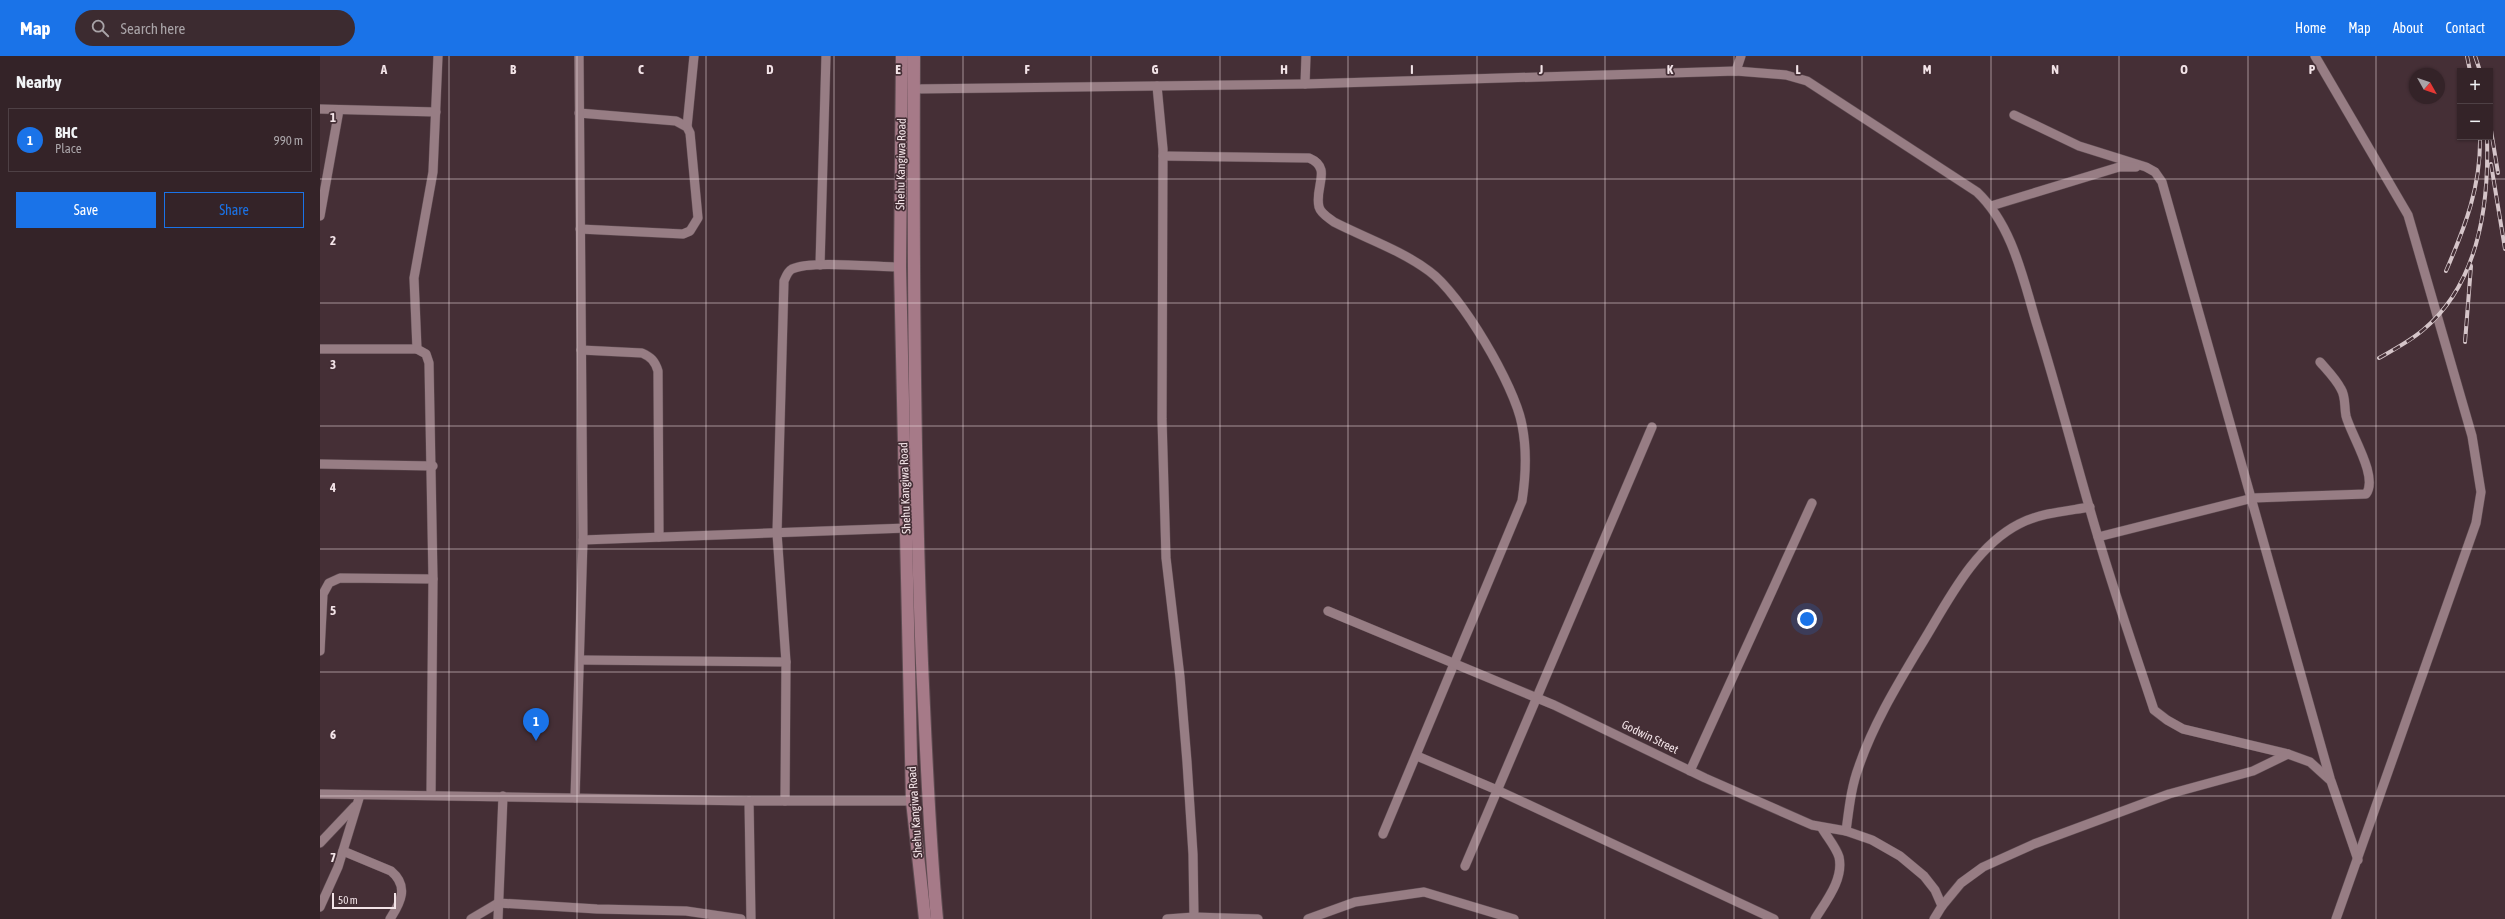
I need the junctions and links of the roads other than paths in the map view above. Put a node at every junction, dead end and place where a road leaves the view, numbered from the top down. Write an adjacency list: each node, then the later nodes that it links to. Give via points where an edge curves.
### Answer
1 (438, 56): 16 (street)
2 (579, 56): 17 (street)
3 (694, 56): 19 (street)
4 (826, 56): 25 (street)
5 (902, 56): 26 (main road, Shehu Kangiwa Road)
6 (914, 56): 13 (main road, Shehu Kangiwa Road)
7 (1306, 56): 11 (street)
8 (1741, 56): 10 (street)
9 (2315, 56): 68 (street, via 2408,215 2468,420 2481,492 2476,523)
10 (1736, 71): 11 (street); 22 (street, via 1786,75 1807,81 1976,192)
11 (1305, 84): 12 (street)
12 (1157, 86): 13 (street); 20 (street)
13 (914, 90): 82 (main road, Shehu Kangiwa Road, via 912,267 916,528 928,800)
14 (320, 109): 15 (street)
15 (339, 110): 16 (street); 23 (street)
16 (436, 112): 28 (street, via 433,172 414,278)
17 (579, 113): 19 (street, via 676,121); 24 (street)
18 (2014, 115): 21 (street, via 2079,146)
19 (687, 127): 24 (street, via 690,133 698,218 690,231 683,234)
20 (1162, 156): 47 (street, via 1309,158 1318,162 1322,168 1319,207 1324,215 1430,271 1469,317 1489,350 1522,424 1526,478 1522,501); 74 (street, via 1162,419 1166,558 1187,762)
21 (2146, 166): 22 (street, via 2119,167); 34 (street, via 2155,172 2162,182)
22 (1991, 206): 36 (street, via 2013,248 2055,382)
23 (320, 216)
24 (580, 229): 29 (street)
25 (820, 265): 26 (street); 38 (street, via 791,270 784,281)
26 (900, 268): 37 (main road, Shehu Kangiwa Road)
27 (320, 349): 28 (street)
28 (417, 349): 33 (street, via 426,354 430,364)
29 (581, 350): 39 (street, via 642,353 656,364); 41 (street)
30 (2320, 362): 34 (street, via 2343,393 2346,416 2363,454 2369,490 2366,494)
31 (1652, 427): 48 (street)
32 (320, 464): 33 (street)
33 (433, 466): 42 (street)
34 (2253, 498): 40 (street); 52 (street)
35 (1812, 502): 51 (street)
36 (2090, 507): 40 (street); 64 (street, via 2047,514 2019,524 1994,542 1975,562 1893,692 1859,766 1850,798)
37 (907, 528): 38 (street); 61 (main road, Shehu Kangiwa Road)
38 (777, 533): 39 (street); 46 (street)
39 (659, 537): 41 (street)
40 (2098, 537): 49 (street, via 2154,710 2183,729)
41 (583, 540): 45 (street)
42 (433, 579): 44 (street, via 340,578 329,583 323,594); 56 (street)
43 (1328, 611): 47 (street, Godwin Street)
44 (320, 651)
45 (580, 660): 46 (street); 58 (street)
46 (786, 662): 60 (street)
47 (1456, 664): 48 (street, Godwin Street); 50 (street)
48 (1536, 697): 51 (street, Godwin Street); 53 (street)
49 (2288, 754): 52 (street, via 2310,762); 71 (street, via 2253,771 2169,794 2034,844 1983,867 1961,883)
50 (1417, 756): 53 (street); 65 (street)
51 (1690, 771): 63 (street, Godwin Street)
52 (2331, 781): 68 (street)
53 (1497, 790): 69 (street); 87 (street)
54 (320, 794): 55 (street)
55 (360, 795): 56 (street); 62 (street)
56 (431, 795): 57 (street)
57 (503, 796): 58 (street); 70 (street)
58 (575, 798): 59 (street)
59 (749, 801): 60 (street); 80 (street)
60 (785, 801): 61 (street)
61 (912, 801): 81 (main road, Shehu Kangiwa Road)
62 (357, 804): 66 (street); 67 (street)
63 (1822, 828): 64 (street, Godwin Street); 88 (street, via 1839,858 1838,876)
64 (1846, 831): 71 (street, Godwin Street, via 1872,840 1900,856 1936,890)
65 (1383, 834)
66 (320, 842)
67 (343, 851): 72 (street); 75 (street, via 391,871 397,876 402,885 402,894)
68 (2358, 860): 90 (street)
69 (1465, 866)
70 (498, 902): 73 (street); 76 (street); 77 (street)
71 (1942, 906): 89 (street)
72 (320, 907)
73 (597, 909): 78 (street); 79 (street, via 686,911)
74 (1194, 917): 83 (street); 84 (street)
75 (390, 919)
76 (471, 919)
77 (498, 919)
78 (597, 919)
79 (742, 919)
80 (751, 919)
81 (925, 919)
82 (937, 919)
83 (1167, 919)
84 (1258, 919)
85 (1308, 919): 86 (street, via 1355,902 1424,892)
86 (1514, 919)
87 (1774, 919)
88 (1815, 919)
89 (1934, 919)
90 (2336, 919)

